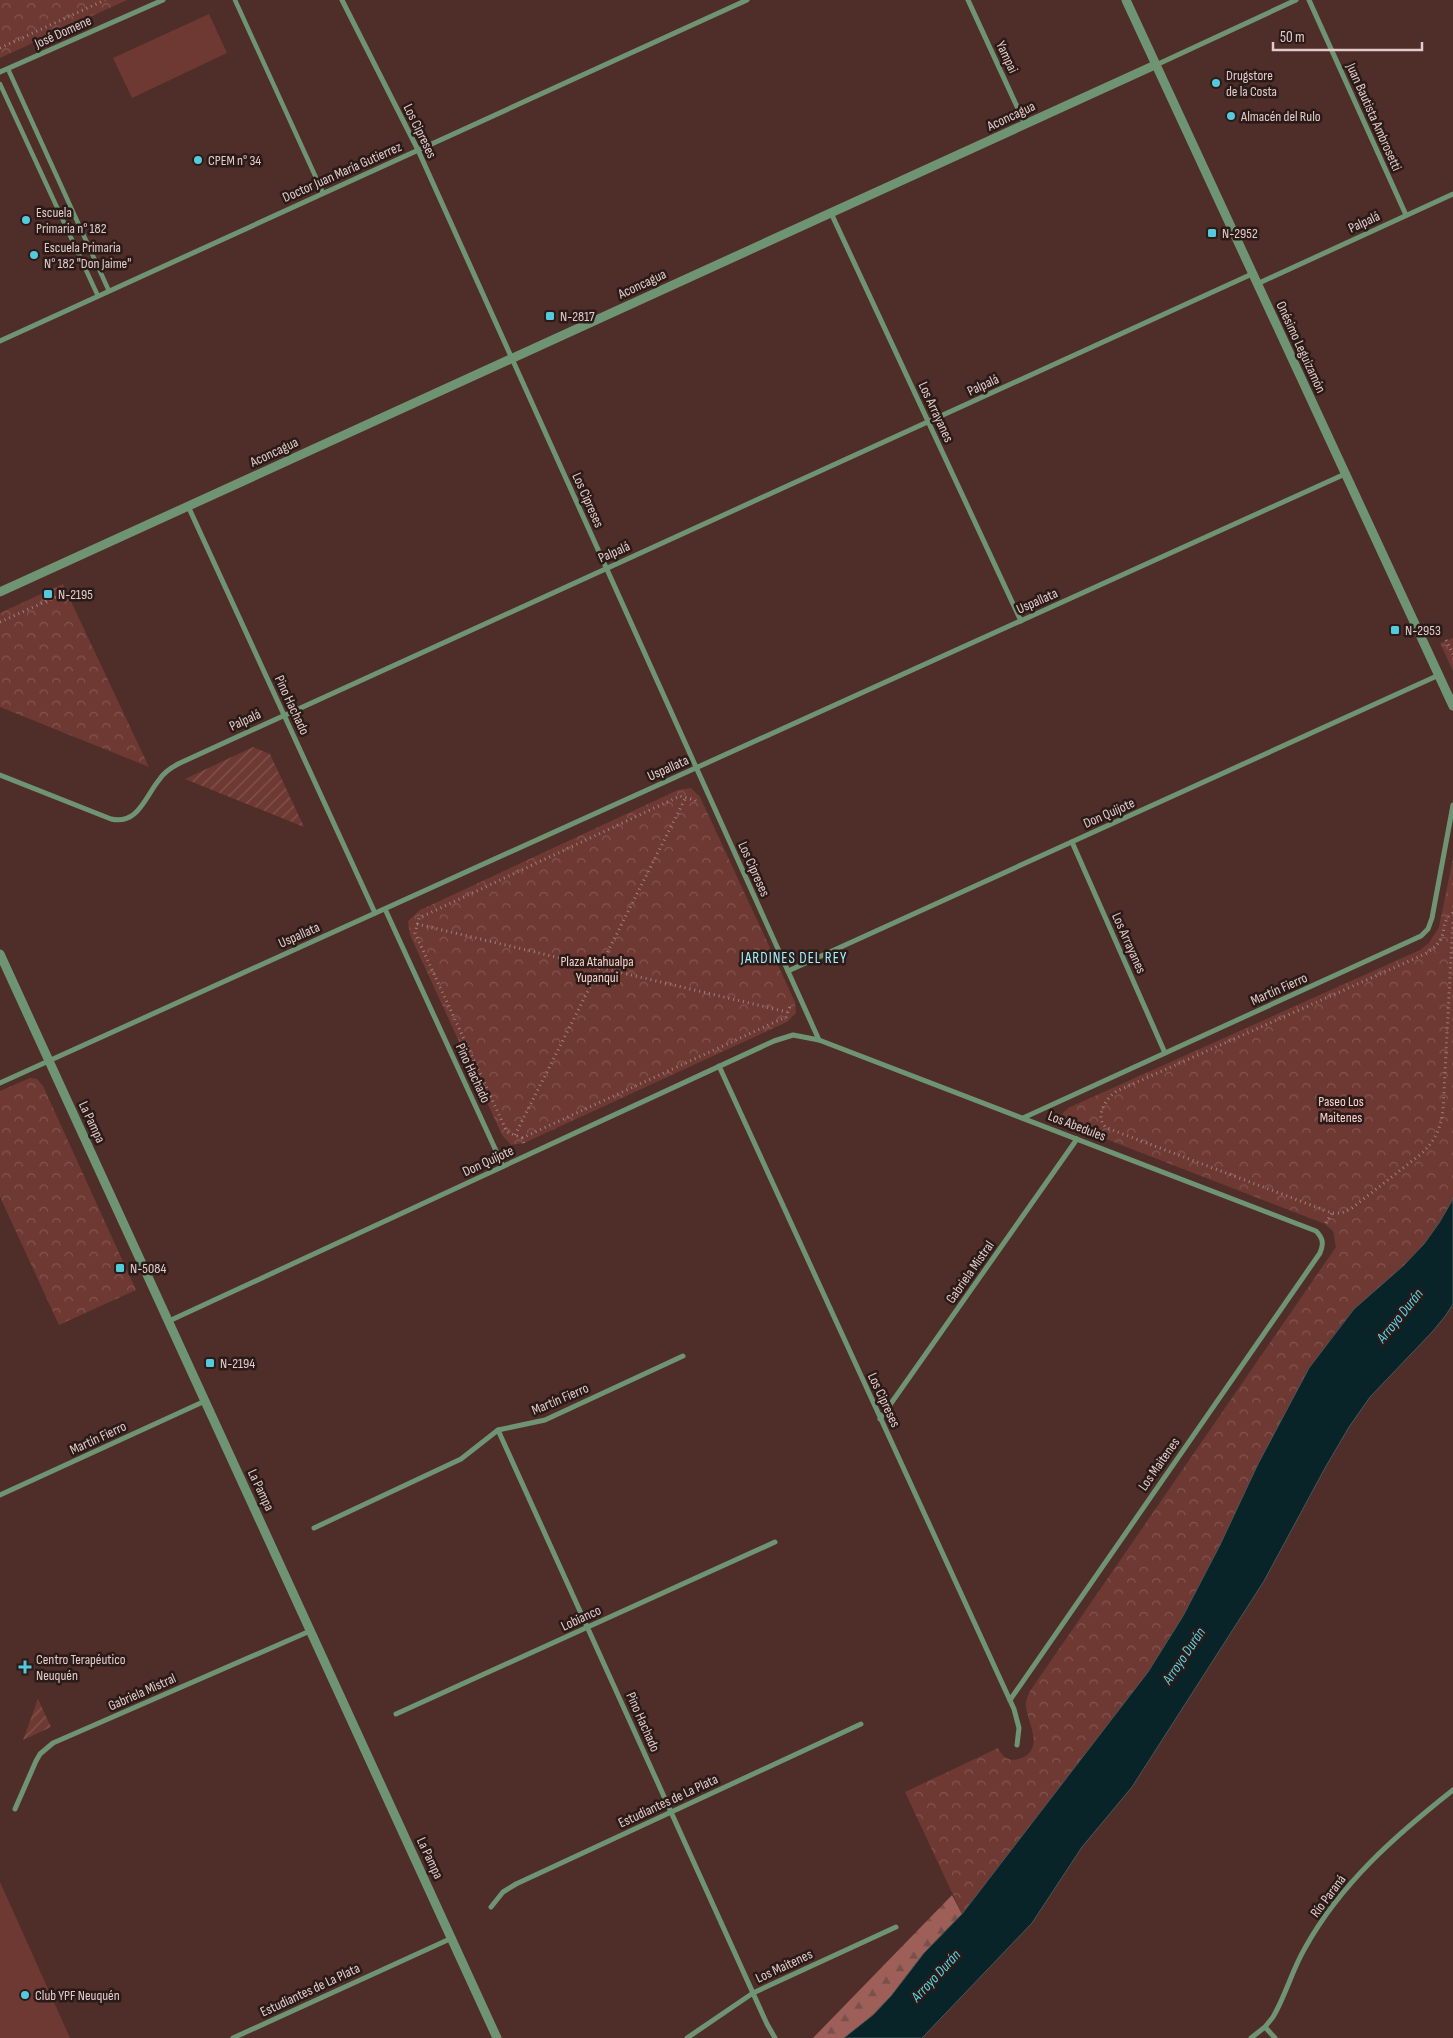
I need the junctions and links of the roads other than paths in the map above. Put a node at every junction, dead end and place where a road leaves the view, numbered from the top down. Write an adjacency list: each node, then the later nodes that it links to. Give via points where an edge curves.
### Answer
1 (163, 0): 10 (street, José Domene)
2 (235, 0): 15 (street)
3 (342, 0): 14 (street, Los Cipreses)
4 (747, 0): 14 (street, Doctor Juan María Gutierrez)
5 (968, 0): 13 (street, Yampai)
6 (1126, 0): 9 (street, Onésimo Leguizamón)
7 (1296, 0): 9 (street, Aconcagua)
8 (1309, 0): 18 (street, Juan Bautista Ambrosetti)
9 (1155, 65): 13 (street, Aconcagua); 19 (street, Onésimo Leguizamón)
10 (8, 69): 11 (street, José Domene); 21 (street)
11 (0, 72)
12 (0, 84): 22 (street)
13 (1025, 124): 17 (street, Aconcagua)
14 (418, 150): 15 (street, Doctor Juan María Gutierrez); 24 (street, Los Cipreses)
15 (323, 193): 21 (street, Doctor Juan María Gutierrez)
16 (1453, 194): 18 (street, Palpalá)
17 (830, 213): 24 (street, Aconcagua); 25 (street, Los Arrayanes)
18 (1406, 215): 20 (street, Palpalá)
19 (1252, 274): 20 (street, Onésimo Leguizamón); 25 (street, Palpalá)
20 (1257, 284): 26 (street, Onésimo Leguizamón)
21 (109, 291): 22 (street, Doctor Juan María Gutierrez)
22 (98, 296): 23 (street, Doctor Juan María Gutierrez)
23 (0, 341)
24 (512, 358): 27 (street, Aconcagua); 28 (street, Los Cipreses)
25 (928, 422): 28 (street, Palpalá); 30 (street, Los Arrayanes)
26 (1345, 474): 30 (street, Uspallata); 31 (street, Onésimo Leguizamón)
27 (188, 506): 29 (street, Aconcagua); 33 (street, Pino Hachado)
28 (606, 568): 33 (street, Palpalá); 34 (street, Los Cipreses)
29 (0, 592)
30 (1021, 621): 34 (street, Uspallata)
31 (1439, 675): 32 (street, Onésimo Leguizamón); 37 (street, Don Quijote)
32 (1453, 706)
33 (284, 715): 35 (street, Palpalá, via 174,766 158,780 139,810 124,820 111,819); 39 (street, Pino Hachado)
34 (696, 768): 38 (street, Uspallata); 41 (street, Los Cipreses)
35 (0, 775)
36 (1453, 805): 43 (street, Martín Fierro, via 1432,918 1424,933)
37 (1072, 842): 41 (street, Don Quijote); 43 (street, Los Arrayanes)
38 (385, 909): 39 (street, Uspallata); 49 (street, Pino Hachado)
39 (375, 914): 44 (street, Uspallata)
40 (0, 954): 44 (street, La Pampa)
41 (788, 971): 42 (street, Los Cipreses)
42 (819, 1040): 45 (street, Don Quijote, via 802,1036 784,1037); 47 (street, Los Abedules)
43 (1165, 1053): 47 (street, Martín Fierro)
44 (49, 1061): 46 (street, Uspallata); 51 (street, La Pampa)
45 (718, 1066): 49 (street, Don Quijote); 54 (street, Los Cipreses)
46 (0, 1083)
47 (1023, 1118): 48 (street, Los Abedules)
48 (1077, 1139): 50 (street, Los Abedules, via 1311,1229); 54 (street, Gabriela Mistral)
49 (504, 1166): 51 (street, Don Quijote)
50 (1322, 1240): 61 (street, Los Maitenes, via 1320,1253)
51 (169, 1321): 53 (street, La Pampa)
52 (683, 1356): 55 (street, Martín Fierro, via 545,1420)
53 (205, 1401): 56 (street, Martín Fierro); 60 (street, La Pampa)
54 (880, 1418): 61 (street, Los Cipreses)
55 (498, 1430): 57 (street, Martín Fierro, via 461,1459); 59 (street, Pino Hachado)
56 (0, 1495)
57 (314, 1528)
58 (775, 1542): 59 (street, Lobianco)
59 (587, 1627): 62 (street, Lobianco); 67 (street, Pino Hachado)
60 (310, 1630): 66 (street, Gabriela Mistral, via 54,1743 40,1754); 70 (street, La Pampa)
61 (1010, 1700): 64 (street, Los Cipreses, via 1018,1722)
62 (396, 1714)
63 (861, 1724): 67 (street, Estudiantes de La Plata)
64 (1017, 1745)
65 (1453, 1790): 73 (street, Río Paraná, via 1380,1852 1334,1905 1305,1948 1279,2006)
66 (15, 1808)
67 (671, 1812): 68 (street, Estudiantes de La Plata, via 516,1884 503,1892); 71 (street, Pino Hachado)
68 (491, 1907)
69 (896, 1927): 71 (street, Los Maitenes)
70 (452, 1938): 74 (street, Estudiantes de La Plata); 75 (street, La Pampa)
71 (753, 1993): 72 (street, Pino Hachado); 76 (street, Los Maitenes)
72 (767, 2024): 77 (street); 78 (street)
73 (1265, 2027): 79 (street, Río Paraná); 80 (street)
74 (233, 2038)
75 (497, 2038)
76 (687, 2038)
77 (770, 2038)
78 (775, 2038)
79 (1251, 2038)
80 (1275, 2038)

